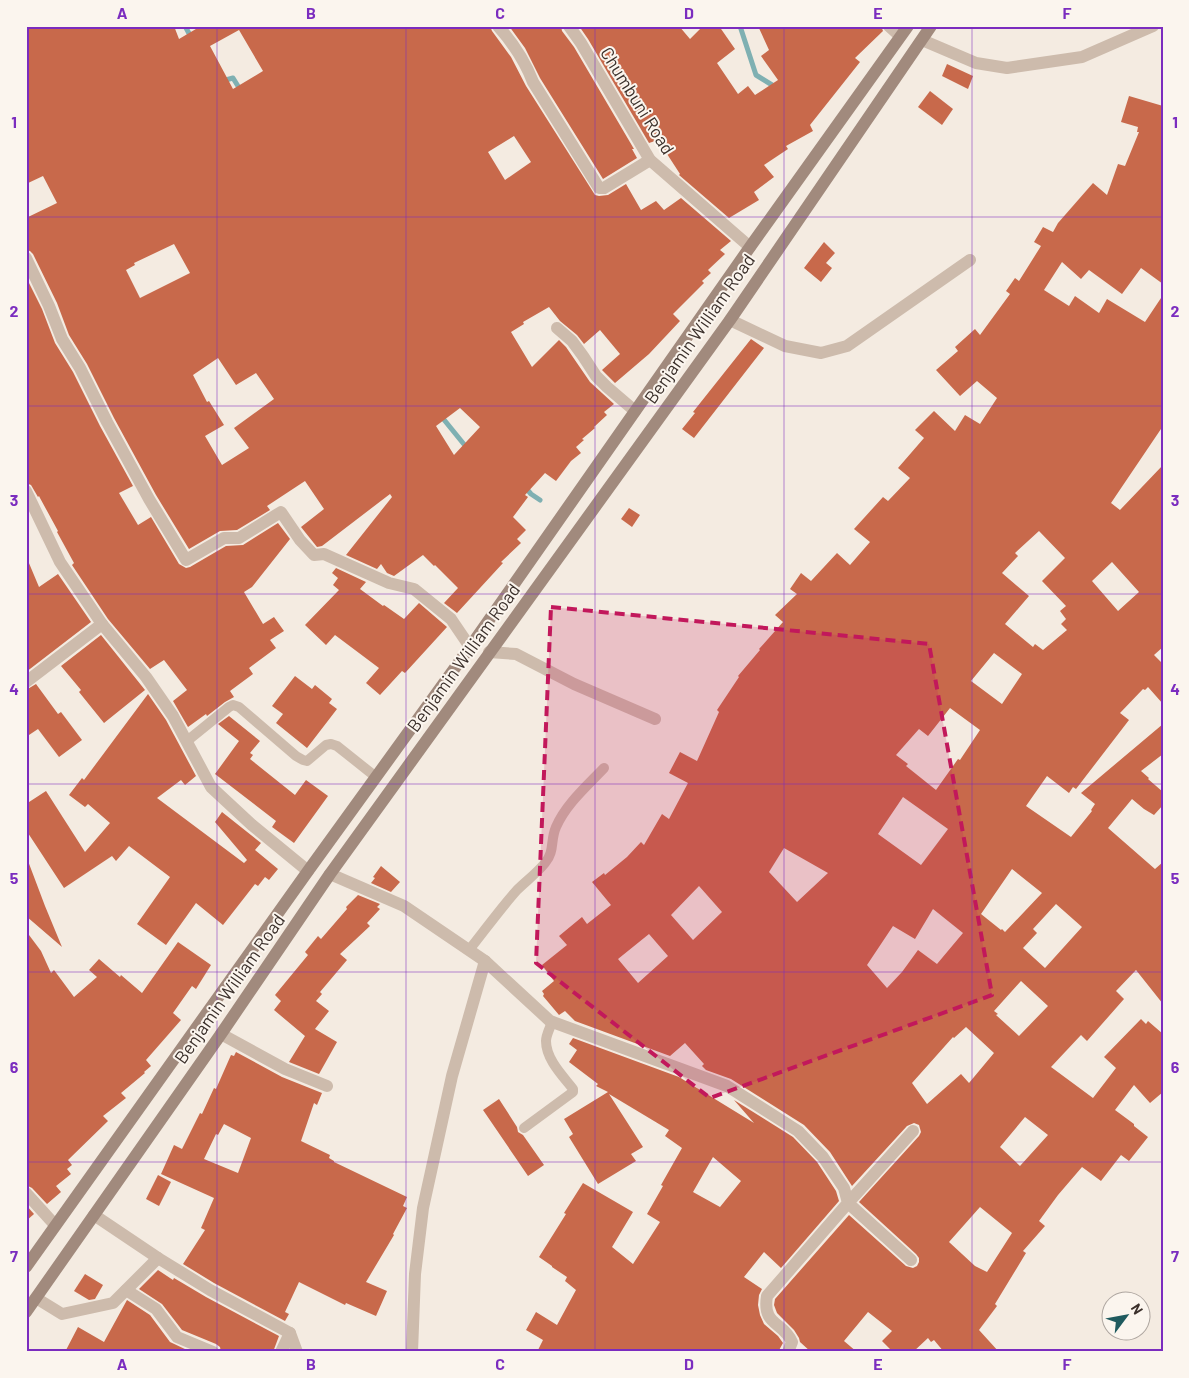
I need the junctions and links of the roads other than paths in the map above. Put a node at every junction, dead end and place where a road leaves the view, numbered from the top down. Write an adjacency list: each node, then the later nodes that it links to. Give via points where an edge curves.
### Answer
1 (498, 26): 8 (street, via 517,49 533,82 599,188)
2 (569, 26): 8 (street, Chumbuni Road)
3 (889, 26): 6 (street)
4 (932, 26): 7 (main road, Benjamin William Road)
5 (1153, 26): 7 (street, via 1082,57 1007,68 976,63)
6 (904, 31): 9 (main road, Benjamin William Road)
7 (922, 40): 12 (main road, Benjamin William Road)
8 (650, 160): 9 (street, Chumbuni Road)
9 (750, 247): 14 (main road, Benjamin William Road)
10 (26, 258): 17 (street, via 62,339 186,560 224,538 239,538 281,512 314,555 324,554 389,583 414,589 451,619)
11 (970, 260): 12 (street, via 848,346 821,353 785,346)
12 (730, 320): 18 (main road, Benjamin William Road)
13 (557, 328): 14 (street, via 572,341 596,376)
14 (635, 411): 17 (main road, Benjamin William Road)
15 (26, 492): 16 (street, via 60,562)
16 (102, 624): 19 (street); 21 (street, via 146,677)
17 (470, 648): 23 (main road, Benjamin William Road)
18 (489, 652): 20 (street, via 516,654 574,684); 25 (main road, Benjamin William Road)
19 (26, 682)
20 (655, 719)
21 (187, 741): 23 (lane, via 233,705 303,760 307,761 331,744); 24 (street, via 211,787)
22 (604, 768): 26 (lane, via 566,808 553,836 551,854 544,864 518,889)
23 (376, 776): 24 (main road, Benjamin William Road)
24 (308, 871): 36 (main road, Benjamin William Road)
25 (330, 874): 26 (street, via 404,906); 29 (main road, Benjamin William Road)
26 (470, 950): 27 (street)
27 (485, 960): 28 (street); 48 (street, via 452,1076 423,1208 415,1274)
28 (552, 1022): 31 (lane, via 546,1040 549,1053 573,1092); 34 (street, via 727,1086 798,1131 844,1188)
29 (221, 1034): 30 (street, via 285,1069); 35 (main road, Benjamin William Road)
30 (327, 1086)
31 (524, 1128)
32 (913, 1131): 34 (street)
33 (26, 1193): 36 (street)
34 (848, 1203): 38 (street); 49 (street, via 767,1296 765,1307 768,1317 792,1342)
35 (94, 1215): 37 (street); 41 (main road, Benjamin William Road)
36 (55, 1225): 39 (main road, Benjamin William Road)
37 (158, 1258): 40 (street); 43 (street)
38 (911, 1260)
39 (26, 1267)
40 (126, 1290): 41 (street, via 112,1303 62,1314); 44 (street, via 156,1309 177,1337)
41 (36, 1298): 42 (main road, Benjamin William Road)
42 (26, 1312)
43 (290, 1333): 46 (street); 47 (street)
44 (194, 1348): 45 (street)
45 (213, 1352)
46 (282, 1352)
47 (297, 1352)
48 (412, 1352)
49 (788, 1352)

